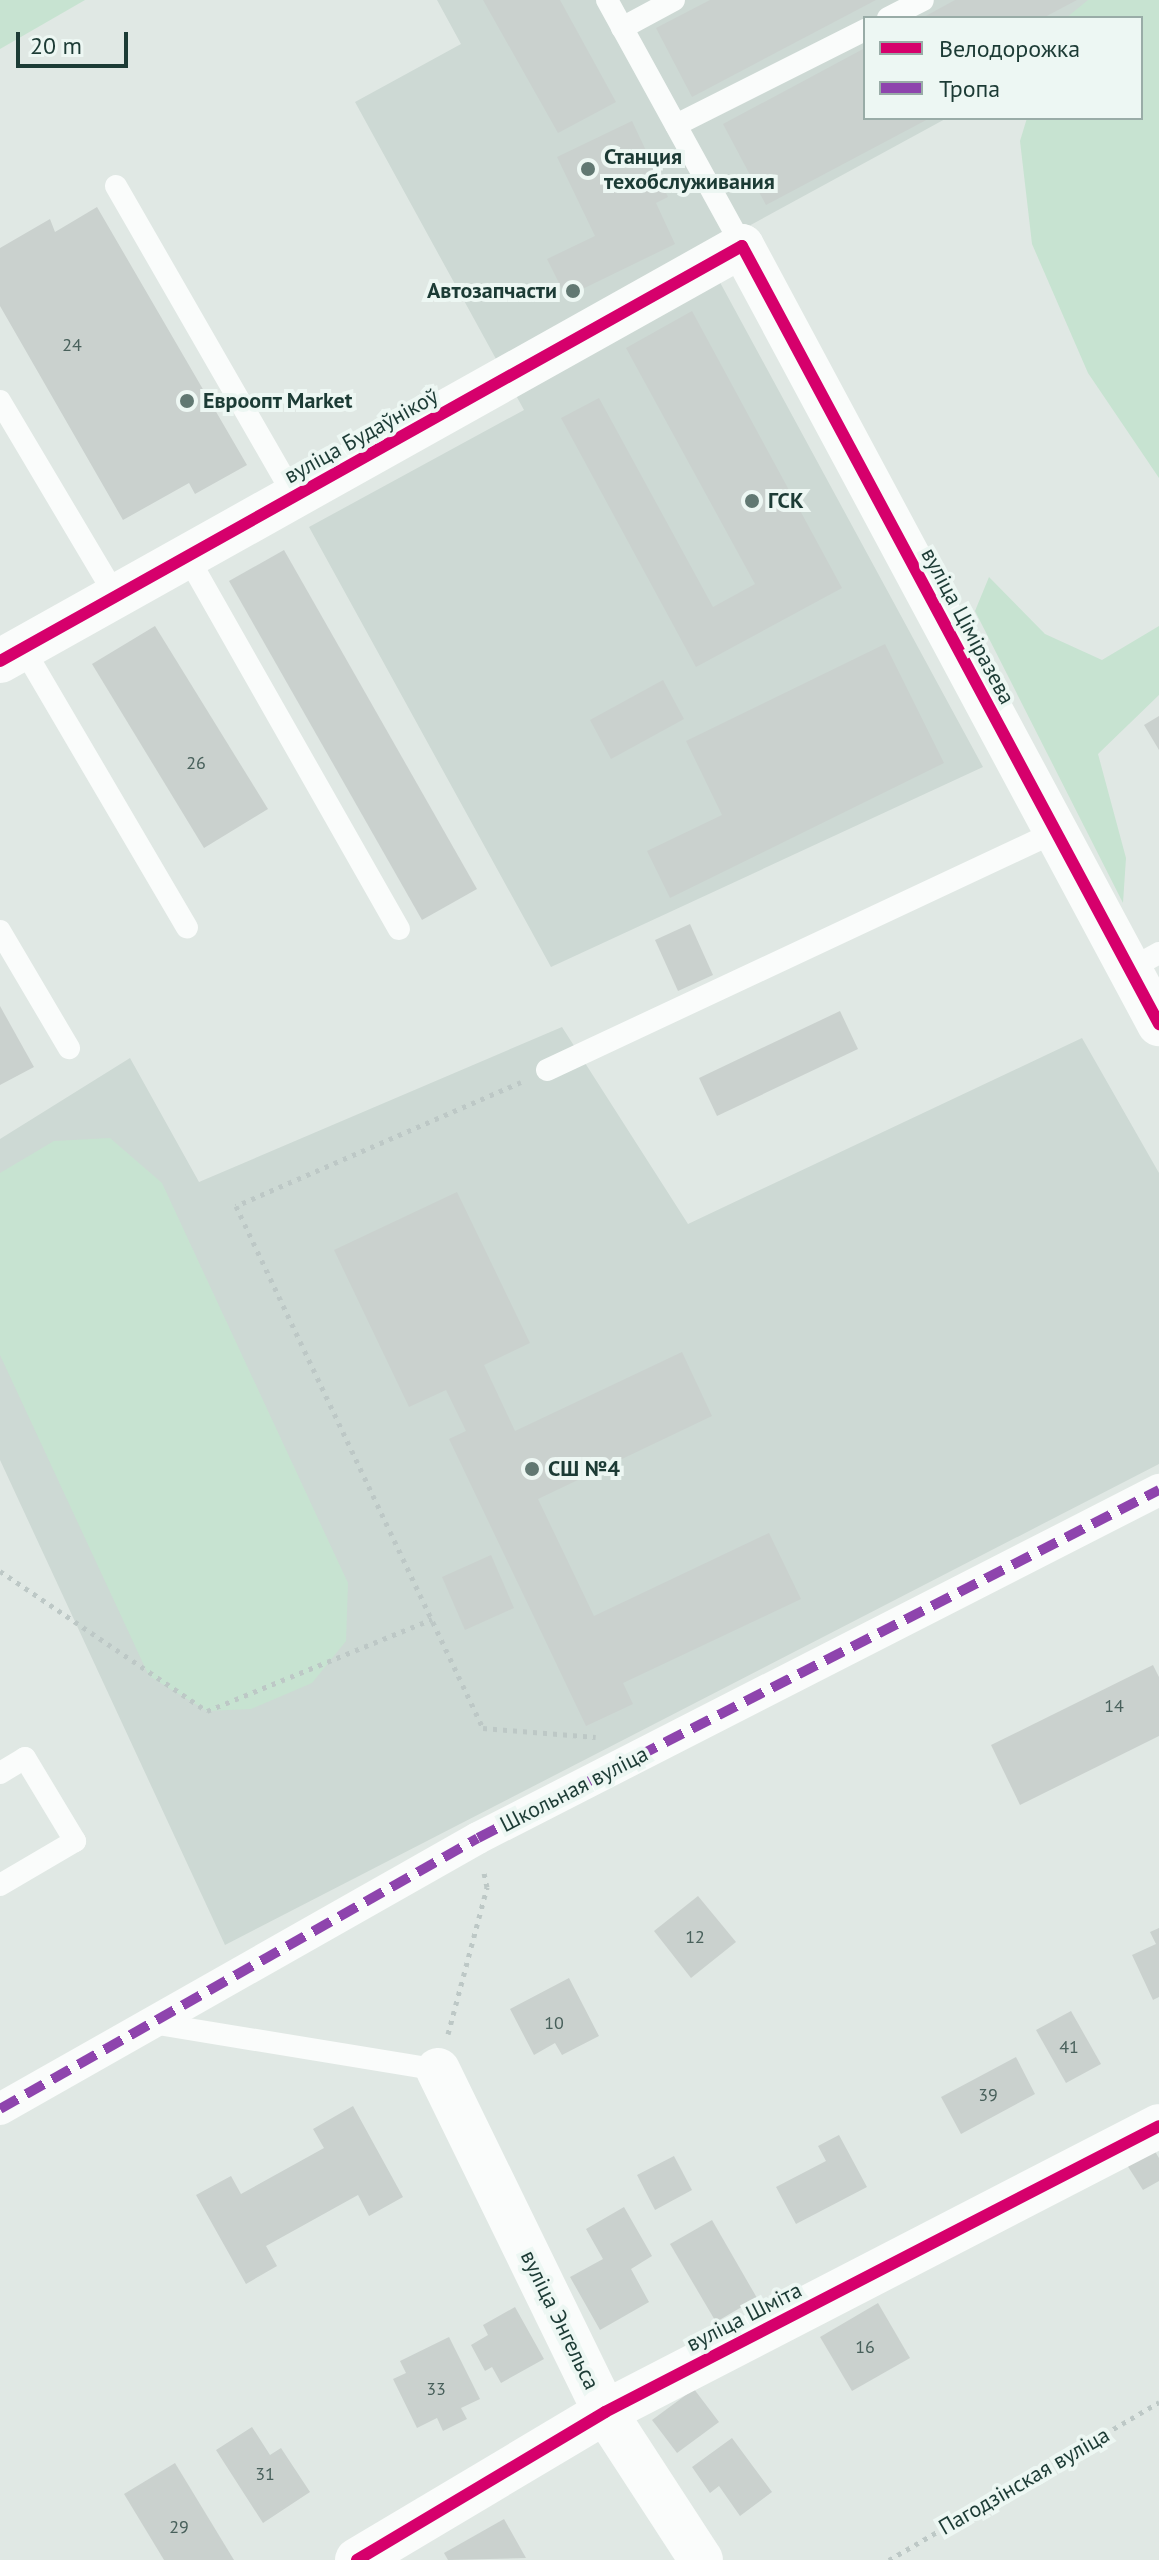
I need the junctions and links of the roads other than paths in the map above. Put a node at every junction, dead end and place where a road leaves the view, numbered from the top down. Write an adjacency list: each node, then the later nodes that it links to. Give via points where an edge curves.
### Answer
1 (607, 0): 5 (lane)
2 (674, 0): 5 (lane)
3 (923, 0): 4 (lane)
4 (892, 16)
5 (622, 28): 7 (lane)
6 (863, 31): 7 (lane)
7 (676, 125): 9 (lane)
8 (116, 186): 11 (lane)
9 (742, 246): 11 (street, вуліца Будаўнікоў); 15 (street, вуліца Ціміразева)
10 (0, 401): 13 (lane)
11 (294, 496): 12 (street, вуліца Будаўнікоў)
12 (187, 556): 13 (street, вуліца Будаўнікоў); 17 (lane)
13 (116, 596): 14 (street, вуліца Будаўнікоў)
14 (12, 654): 16 (lane)
15 (1055, 832): 19 (street, вуліца Ціміразева); 22 (lane)
16 (187, 927)
17 (399, 929)
18 (0, 931): 21 (lane)
19 (1144, 961): 20 (street, вуліца Ціміразева)
20 (1159, 1024)
21 (69, 1048)
22 (547, 1070)
23 (1159, 1490): 26 (street, Школьная вуліца, via 478,1838)
24 (0, 1773): 25 (lane, via 25,1758 75,1841)
25 (0, 1885)
26 (152, 2023): 27 (lane); 28 (street, Школьная вуліца)
27 (438, 2070): 30 (street, вуліца Энгельса)
28 (0, 2109)
29 (1159, 2126): 30 (street, вуліца Шміта)
30 (605, 2412): 31 (street, вуліца Шміта); 32 (street, вуліца Энгельса)
31 (357, 2560)
32 (701, 2560)

